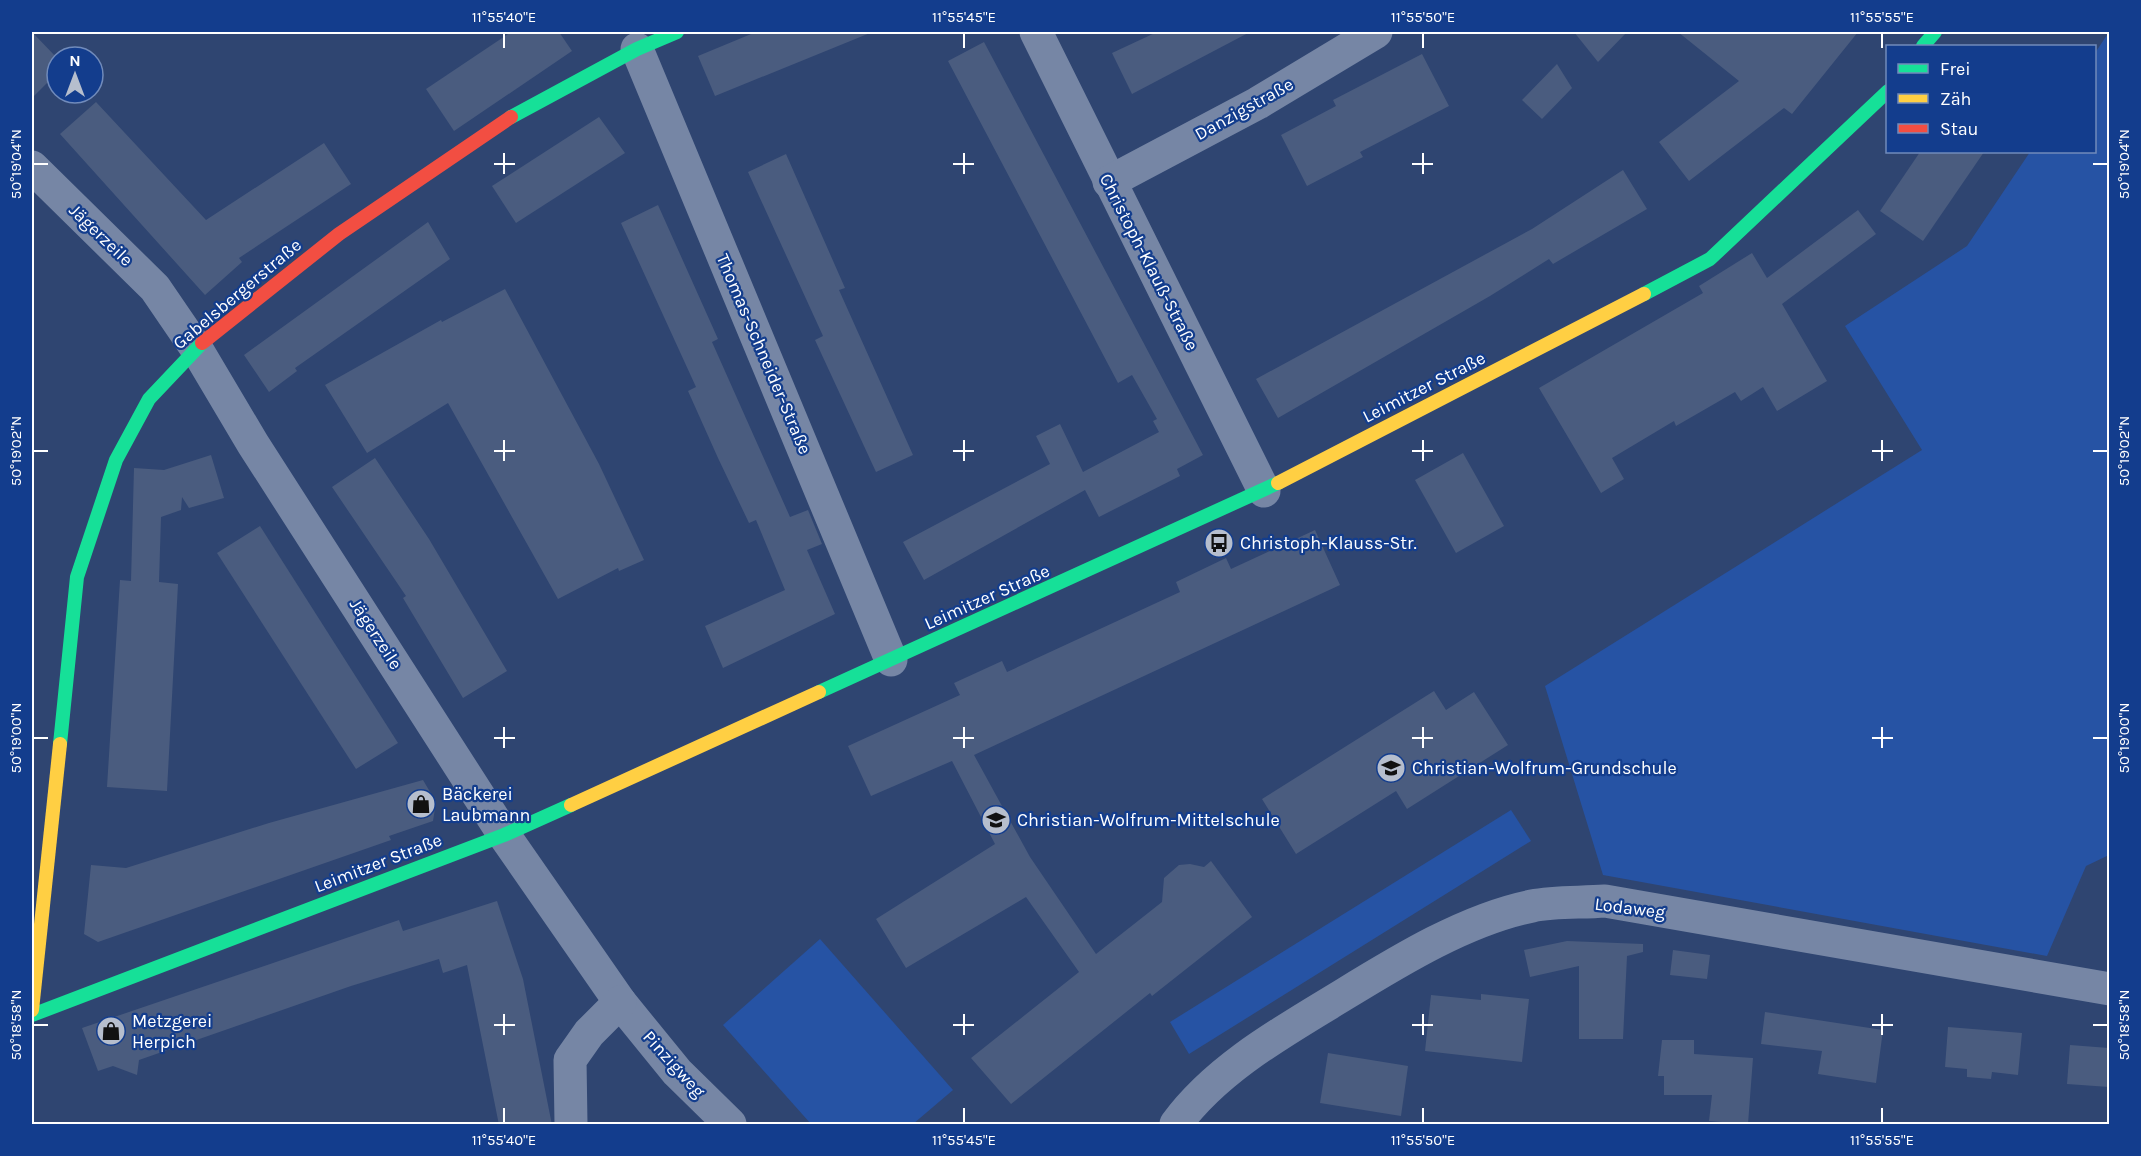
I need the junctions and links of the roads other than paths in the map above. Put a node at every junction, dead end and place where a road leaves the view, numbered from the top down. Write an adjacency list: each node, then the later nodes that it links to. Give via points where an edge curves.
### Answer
1 (677, 32): 6 (street, Gabelsbergerstraße)
2 (1036, 32): 9 (street, Christoph-Klauß-Straße)
3 (1376, 32): 9 (street, Danzigstraße, via 1258,103)
4 (1935, 32): 5 (street)
5 (1924, 45)
6 (636, 49): 10 (street, Gabelsbergerstraße, via 507,119 339,234); 12 (street, Thomas-Schneider-Straße)
7 (1886, 92): 11 (street, Leimitzer Straße, via 1710,259)
8 (32, 167): 10 (street, Jägerzeile, via 155,288)
9 (1109, 182): 11 (street, Christoph-Klauß-Straße)
10 (196, 348): 13 (street, Jägerzeile, via 253,444); 16 (street, Gabelsbergerstraße, via 149,399 116,460 77,577)
11 (1264, 491): 12 (street, Leimitzer Straße)
12 (891, 660): 13 (street, Leimitzer Straße)
13 (504, 835): 15 (street, Jägerzeile); 17 (street, Leimitzer Straße)
14 (2109, 989): 20 (street, Lodaweg, via 1605,901 1533,905 1468,927 1394,964 1276,1035 1191,1104)
15 (620, 1002): 18 (street, via 589,1032 570,1060); 19 (street, Pinzigweg, via 676,1072)
16 (32, 1010)
17 (32, 1015)
18 (571, 1125)
19 (730, 1125)
20 (1176, 1125)

